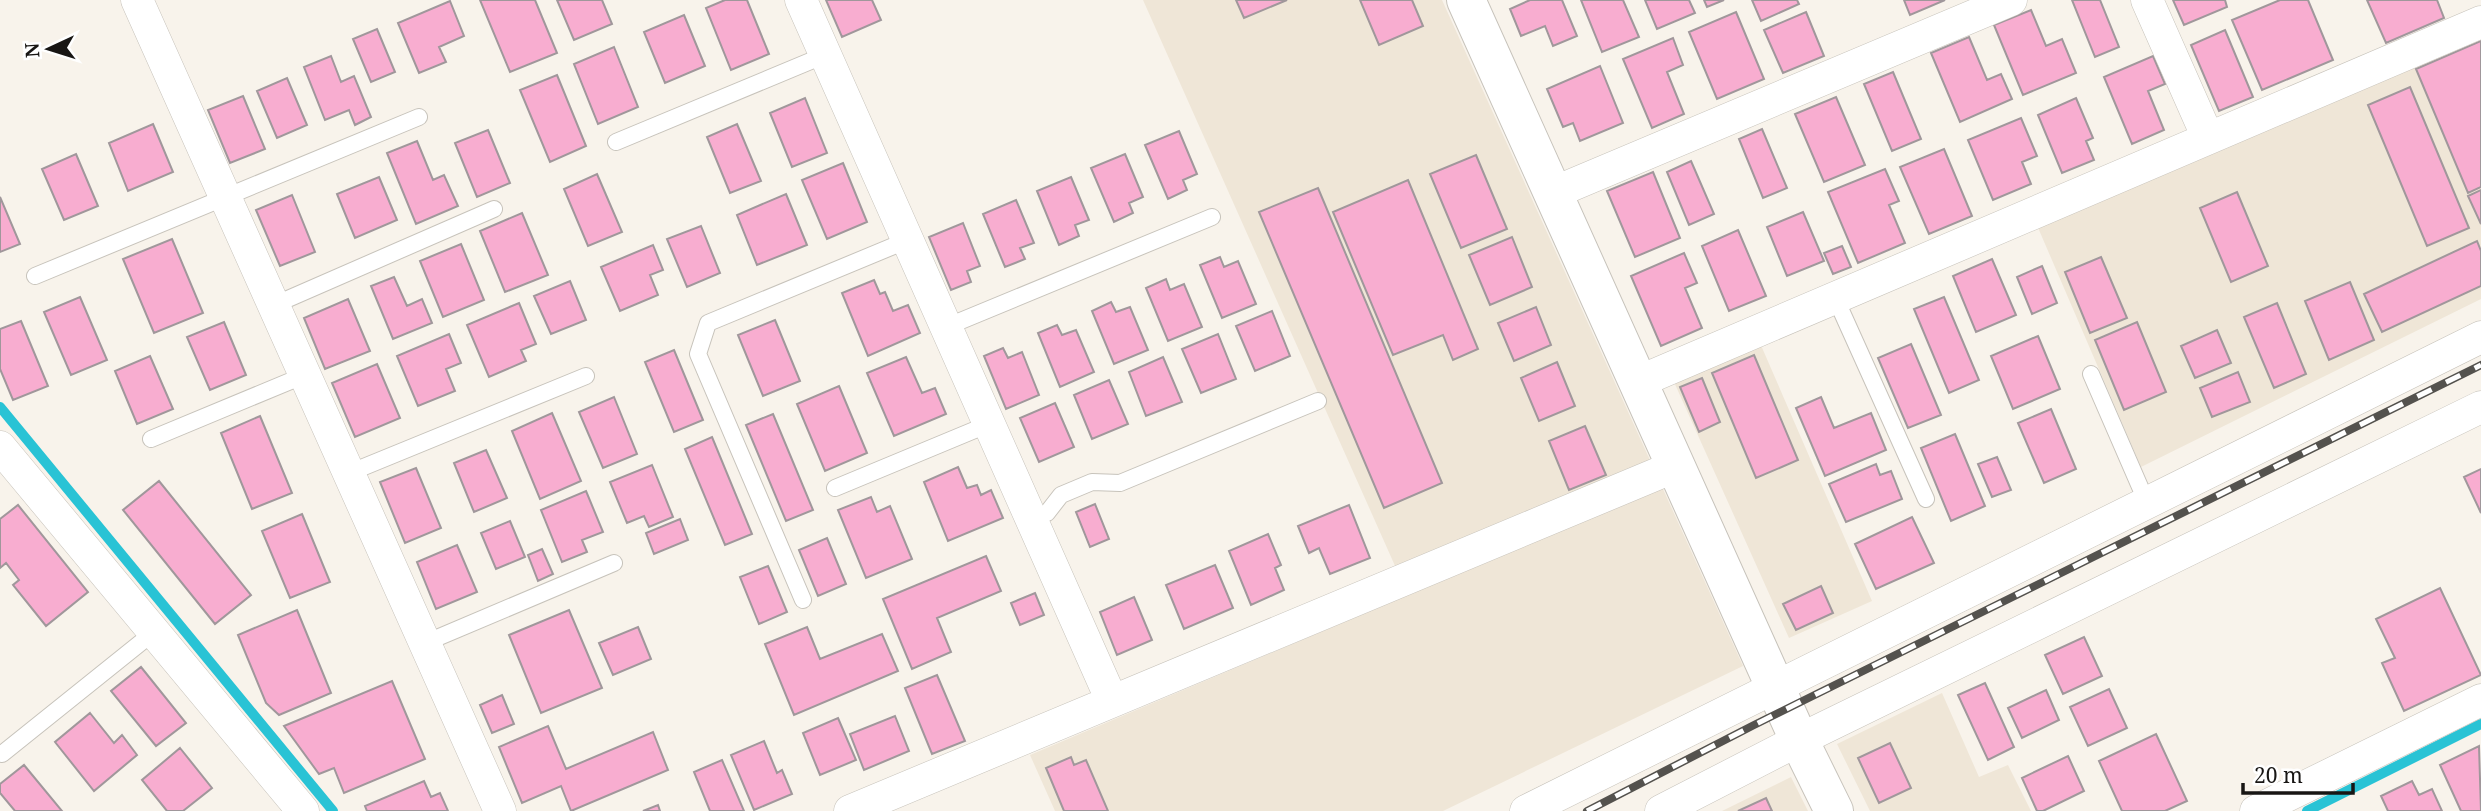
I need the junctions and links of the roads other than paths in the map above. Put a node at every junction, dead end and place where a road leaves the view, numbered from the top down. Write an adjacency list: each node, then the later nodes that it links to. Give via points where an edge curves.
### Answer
1 (137, 0): 12 (street)
2 (801, 0): 7 (street)
3 (2011, 0): 11 (street)
4 (2147, 0): 9 (street)
5 (1472, 2): 11 (street)
6 (2481, 22): 9 (street)
7 (825, 55): 10 (lane); 15 (street)
8 (419, 117): 12 (lane)
9 (2208, 138): 17 (street)
10 (615, 142)
11 (1553, 193): 24 (street)
12 (226, 198): 16 (lane); 18 (street)
13 (494, 209): 18 (lane)
14 (1212, 217): 19 (lane)
15 (908, 240): 19 (street); 37 (lane, via 708,323 698,354)
16 (35, 276)
17 (1835, 297): 24 (street); 33 (lane)
18 (274, 305): 22 (street)
19 (946, 327): 27 (street)
20 (2481, 337): 34 (street)
21 (2091, 374): 34 (lane)
22 (305, 375): 28 (lane); 31 (street)
23 (586, 376): 31 (lane)
24 (1638, 382): 29 (street)
25 (1318, 401): 35 (lane, via 1120,483 1092,482 1060,495 1047,513)
26 (2481, 407): 43 (street)
27 (989, 424): 32 (lane); 35 (street)
28 (151, 439)
29 (1676, 466): 40 (street); 42 (street)
30 (6, 467): 38 (street)
31 (349, 473): 39 (street)
32 (835, 488)
33 (1926, 499)
34 (2147, 503): 40 (street)
35 (1031, 520): 42 (street)
36 (614, 563): 39 (lane)
37 (803, 600)
38 (154, 632): 44 (lane); 45 (street)
39 (425, 643): 46 (street)
40 (1776, 688): 43 (street); 48 (street)
41 (2481, 700): 51 (street)
42 (1112, 701): 47 (street)
43 (1799, 740): 49 (street); 50 (street)
44 (2, 754)
45 (303, 811)
46 (500, 811)
47 (850, 811)
48 (1525, 811)
49 (1661, 811)
50 (1834, 811)
51 (2256, 811)

